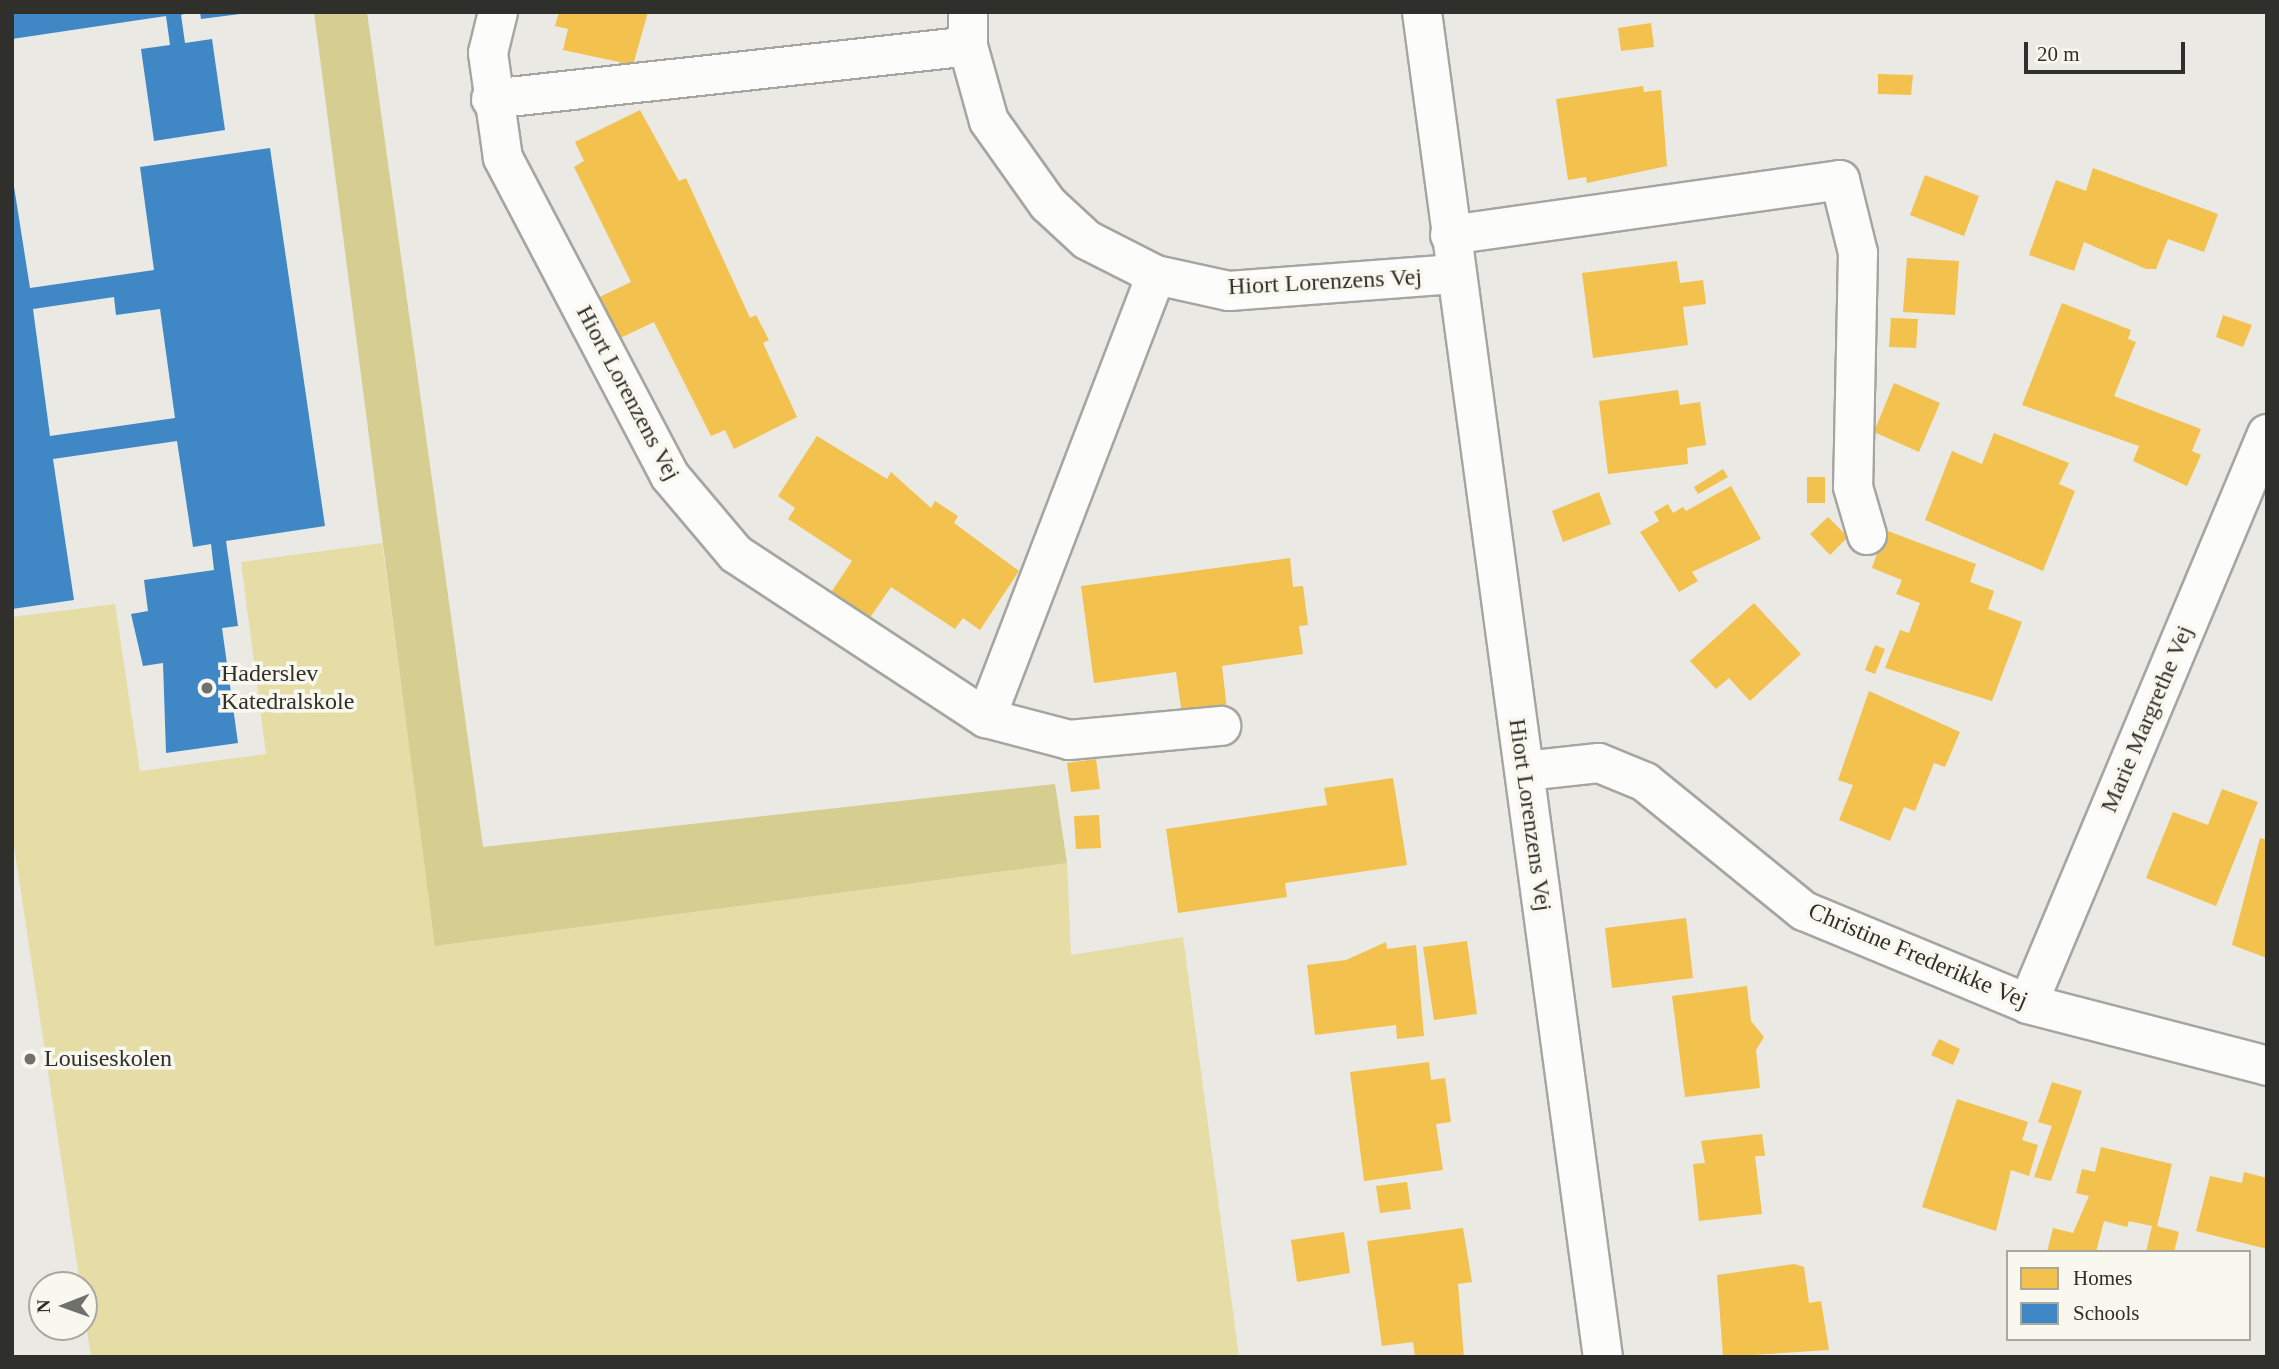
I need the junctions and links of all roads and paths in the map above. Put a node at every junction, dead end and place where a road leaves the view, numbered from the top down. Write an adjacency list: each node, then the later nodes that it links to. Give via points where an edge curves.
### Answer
1 (498, 12): 4 (street, Hiort Lorenzens Vej, via 488,53)
2 (1422, 12): 5 (street, Hiort Lorenzens Vej)
3 (968, 29): 4 (street, Hiort Lorenzens Vej); 7 (street, Hiort Lorenzens Vej, via 989,121 1048,204 1087,240)
4 (491, 99): 10 (street, Hiort Lorenzens Vej, via 503,158 670,476 701,517 736,554)
5 (1450, 235): 6 (street, Hiort Lorenzens Vej); 9 (street, via 1840,180 1858,253 1853,487)
6 (1454, 274): 7 (street, Hiort Lorenzens Vej, via 1229,291); 12 (street, Hiort Lorenzens Vej)
7 (1156, 275): 10 (street)
8 (2267, 434): 13 (street, Marie Margrethe Vej)
9 (1867, 534)
10 (986, 718): 11 (street, Hiort Lorenzens Vej, via 1069,740)
11 (1222, 726)
12 (1525, 771): 13 (street, Christine Frederikke Vej, via 1598,764 1645,782 1804,911); 15 (street, Hiort Lorenzens Vej)
13 (2028, 1004): 14 (street, Christine Frederikke Vej)
14 (2267, 1066)
15 (1604, 1357)

